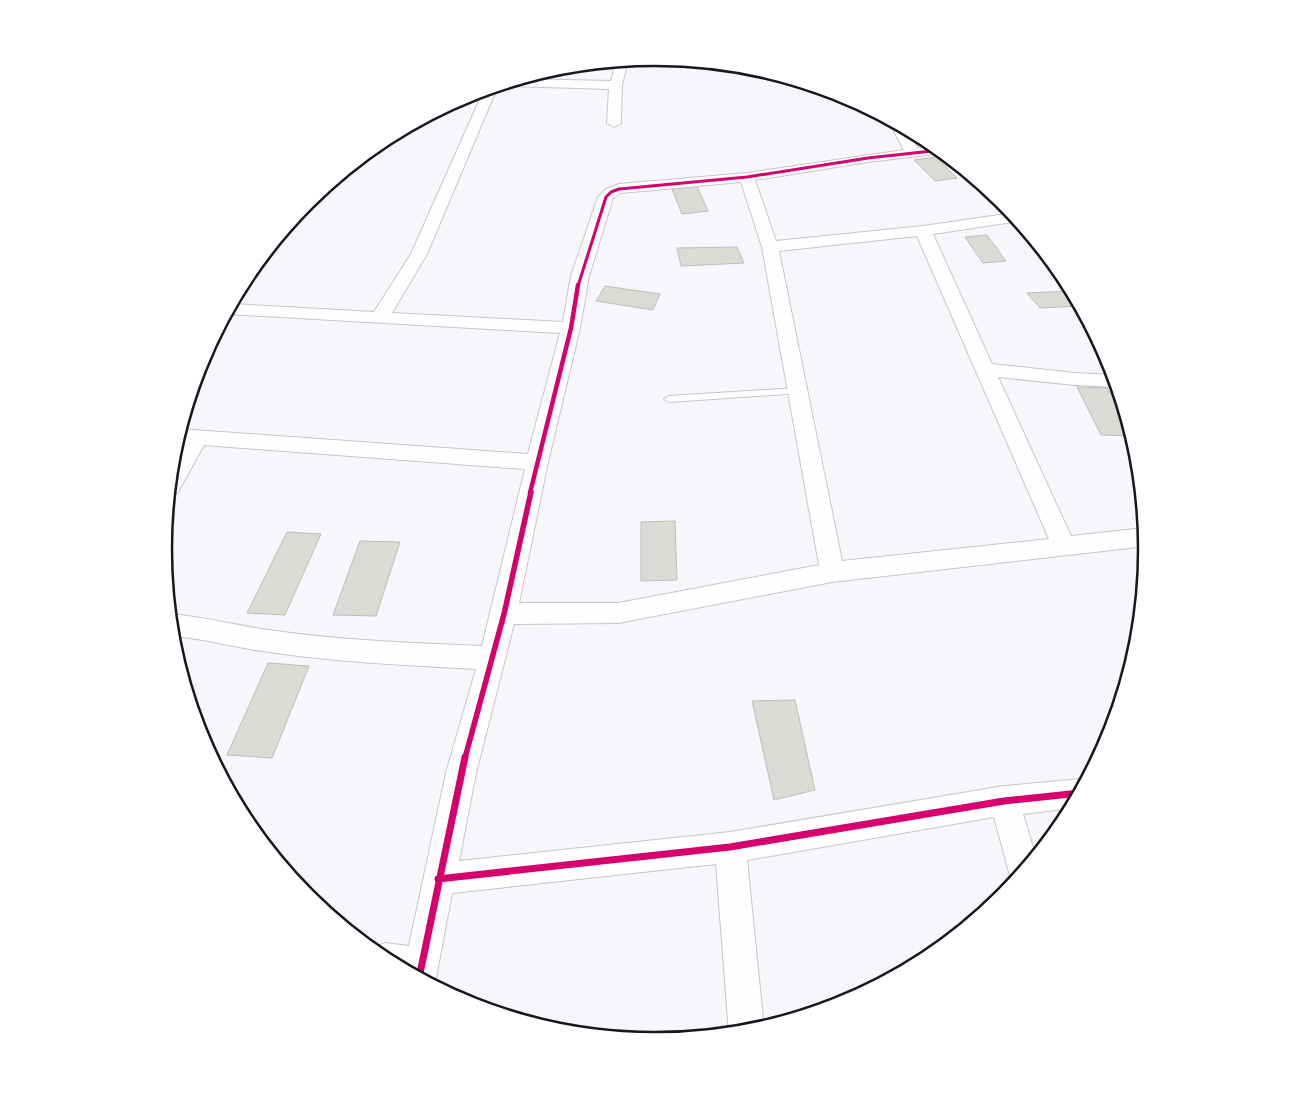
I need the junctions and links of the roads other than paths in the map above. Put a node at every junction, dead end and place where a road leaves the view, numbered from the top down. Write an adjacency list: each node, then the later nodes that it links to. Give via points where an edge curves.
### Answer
1 (620, 67): 3 (street)
2 (533, 82): 3 (street)
3 (616, 84): 5 (street)
4 (487, 97): 14 (street, via 419,254)
5 (614, 123)
6 (902, 134): 8 (street)
7 (929, 152): 8 (street)
8 (914, 154): 9 (street)
9 (747, 177): 12 (street); 15 (street, via 611,192 606,197 580,276)
10 (1007, 218): 11 (street)
11 (922, 231): 12 (street); 16 (street)
12 (770, 247): 18 (street)
13 (236, 310): 14 (street)
14 (380, 317): 15 (street)
15 (570, 328): 22 (street)
16 (984, 369): 17 (street); 24 (street)
17 (1108, 381)
18 (798, 391): 19 (lane); 25 (street)
19 (669, 399)
20 (188, 437): 21 (street); 22 (street)
21 (183, 451)
22 (537, 462): 26 (street)
23 (1139, 538): 24 (street)
24 (1064, 547): 25 (street)
25 (832, 572): 26 (street, via 618,613)
26 (504, 614): 28 (street)
27 (178, 626): 28 (street, via 359,652)
28 (492, 658): 33 (street, via 461,772)
29 (1072, 794): 30 (street)
30 (1004, 800): 31 (street); 32 (street)
31 (730, 847): 33 (street); 35 (street)
32 (1022, 864)
33 (438, 878): 34 (street)
34 (421, 971)
35 (746, 1024)

